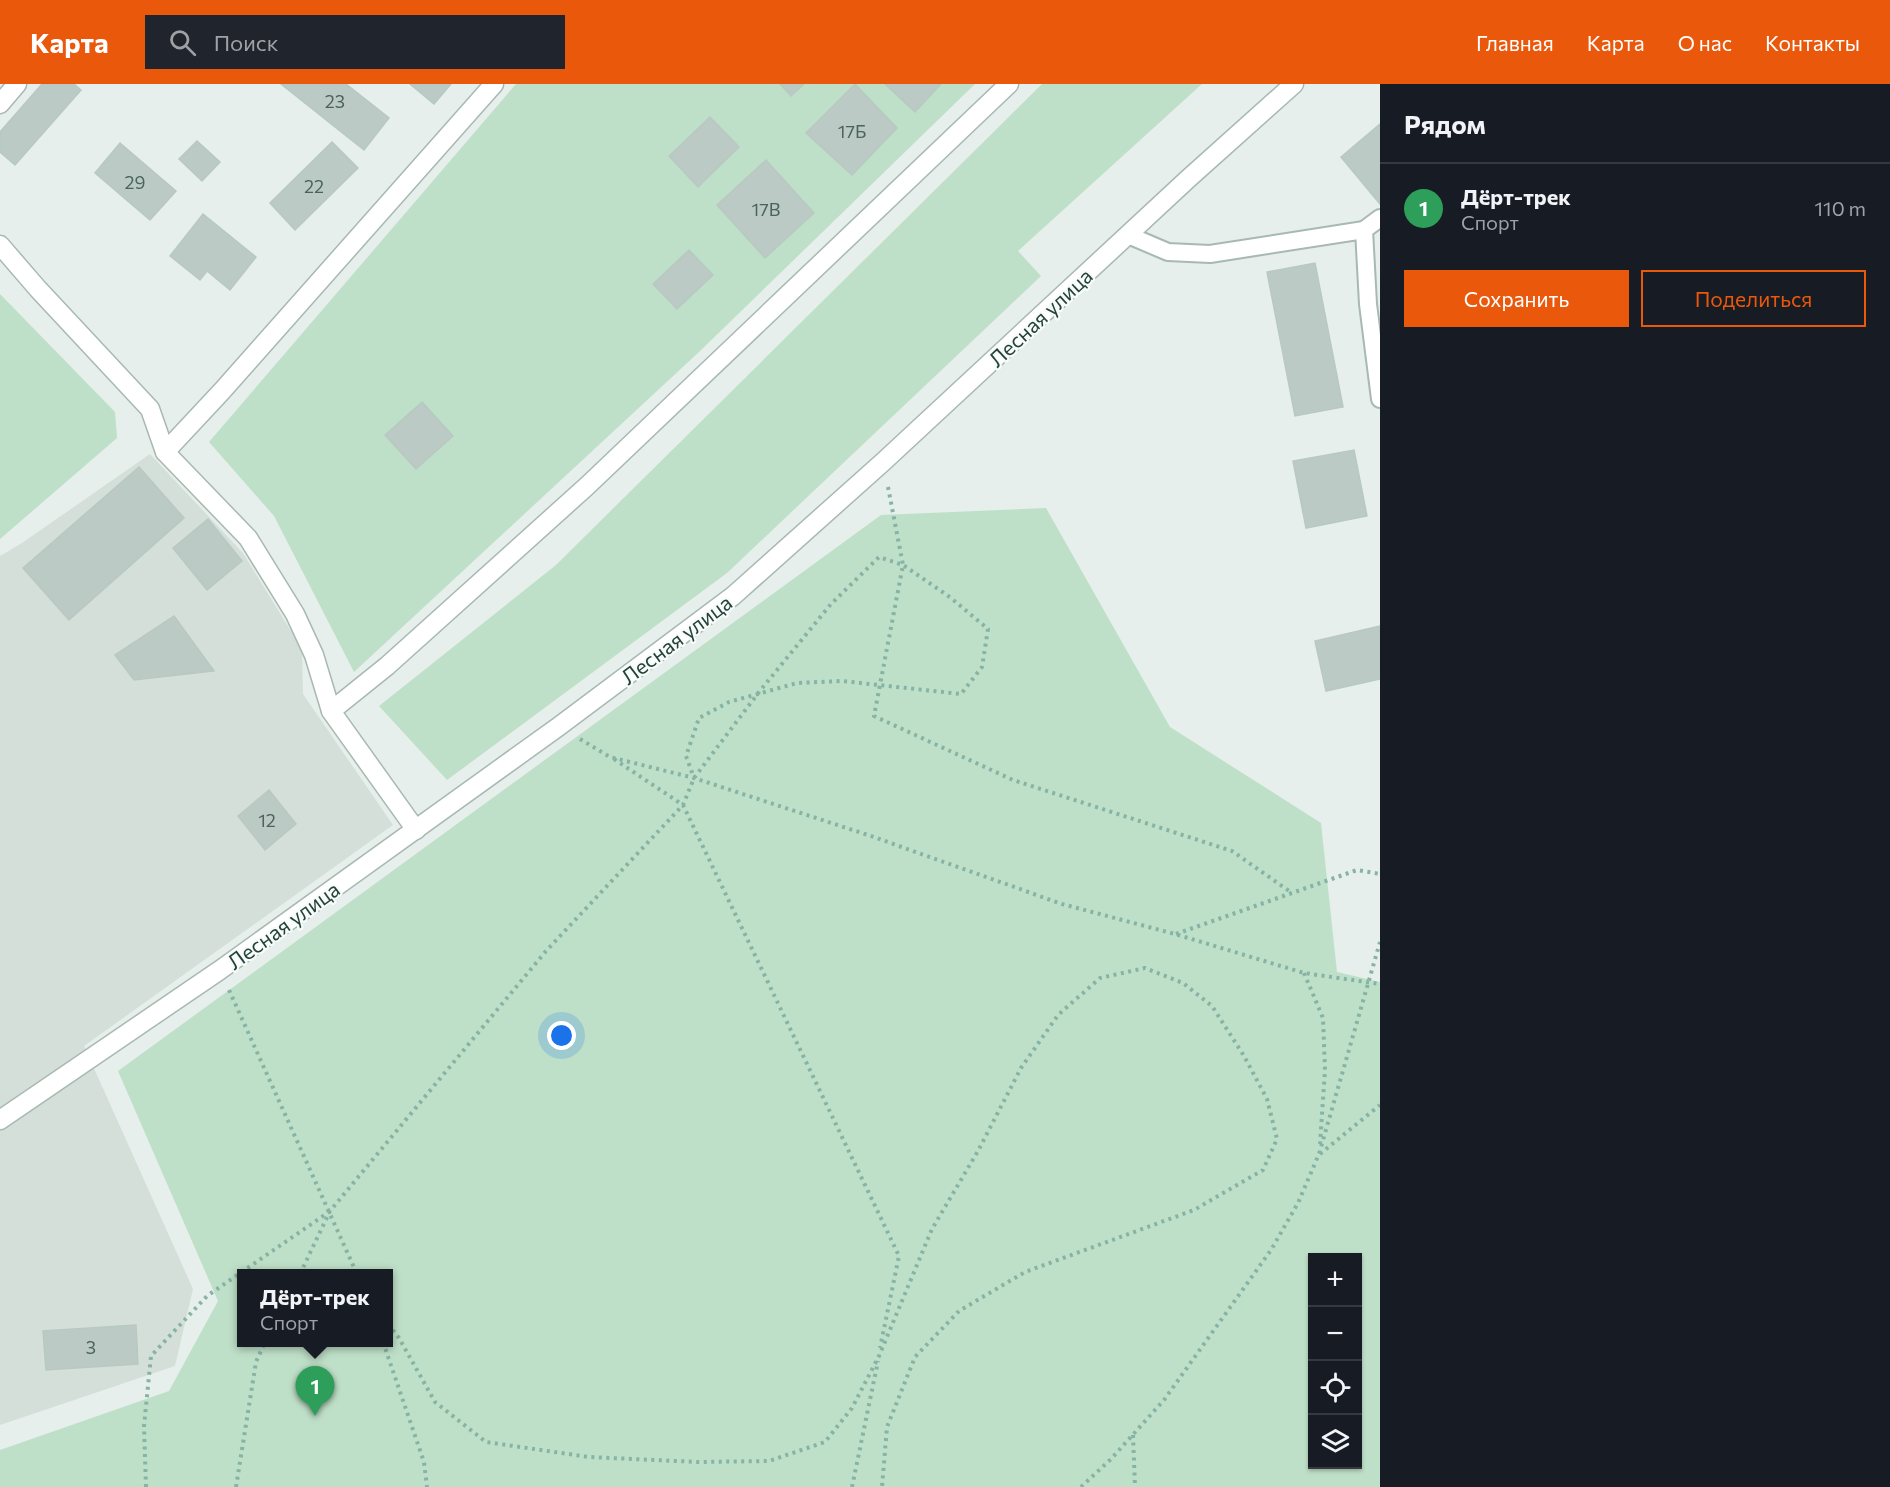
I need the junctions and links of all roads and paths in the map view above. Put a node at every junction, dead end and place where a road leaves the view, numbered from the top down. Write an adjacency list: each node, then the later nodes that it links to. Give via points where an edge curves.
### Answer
1 (17, 84): 5 (street)
2 (494, 84): 11 (street)
3 (1009, 84): 16 (street, via 587,486 387,666)
4 (1294, 84): 8 (street, Лесная улица)
5 (0, 104)
6 (1380, 218): 7 (lane)
7 (1364, 230): 8 (lane, via 1210,254 1168,252); 10 (lane)
8 (1128, 235): 12 (street, Лесная улица)
9 (0, 245): 11 (street, via 150,409)
10 (1380, 399)
11 (165, 452): 16 (street, via 248,537 295,614 314,656)
12 (883, 462): 13 (path); 17 (street, Лесная улица, via 733,596)
13 (903, 564): 14 (path); 14 (path, via 988,629 982,667 961,694); 15 (path, via 879,557 831,604)
14 (880, 685): 15 (path, via 842,681 797,683); 23 (path, via 874,716 1013,780 1232,851)
15 (759, 692): 19 (path); 19 (path, via 699,718 686,756)
16 (331, 711): 21 (street)
17 (558, 727): 18 (path); 21 (street, Лесная улица)
18 (610, 757): 19 (path); 20 (path)
19 (694, 778): 20 (path); 24 (path, via 1062,904)
20 (683, 805): 33 (path, via 546,951); 41 (path, via 899,1256)
21 (416, 830): 26 (street, Лесная улица)
22 (1380, 874): 23 (path, via 1357,870)
23 (1292, 893): 24 (path)
24 (1175, 934): 27 (path)
25 (1380, 942): 28 (path)
26 (220, 970): 31 (street, Лесная улица); 33 (path)
27 (1304, 973): 28 (path); 32 (path, via 1323,1018 1325,1070)
28 (1370, 982): 29 (path); 32 (path)
29 (1380, 984)
30 (1380, 1105): 32 (path)
31 (0, 1120)
32 (1319, 1154): 42 (path, via 1298,1203 1270,1250 1164,1400)
33 (330, 1211): 34 (path); 35 (path); 36 (path)
34 (246, 1269)
35 (302, 1269)
36 (355, 1269)
37 (237, 1275): 43 (path, via 207,1296 151,1356 144,1426)
38 (393, 1330): 41 (path, via 435,1402 486,1442 589,1457 769,1461 825,1442 852,1408)
39 (263, 1347): 44 (path, via 256,1362)
40 (385, 1347): 45 (path, via 424,1462)
41 (879, 1356): 46 (path); 47 (path, via 932,1229 1021,1068 1058,1015 1100,978 1145,968 1183,983 1212,1006 1267,1099 1277,1139 1263,1170 1194,1210 1025,1272 959,1311 915,1357 887,1427)
42 (1133, 1435): 48 (path); 49 (path)
43 (146, 1487)
44 (236, 1487)
45 (427, 1487)
46 (852, 1487)
47 (882, 1487)
48 (1081, 1487)
49 (1135, 1487)

